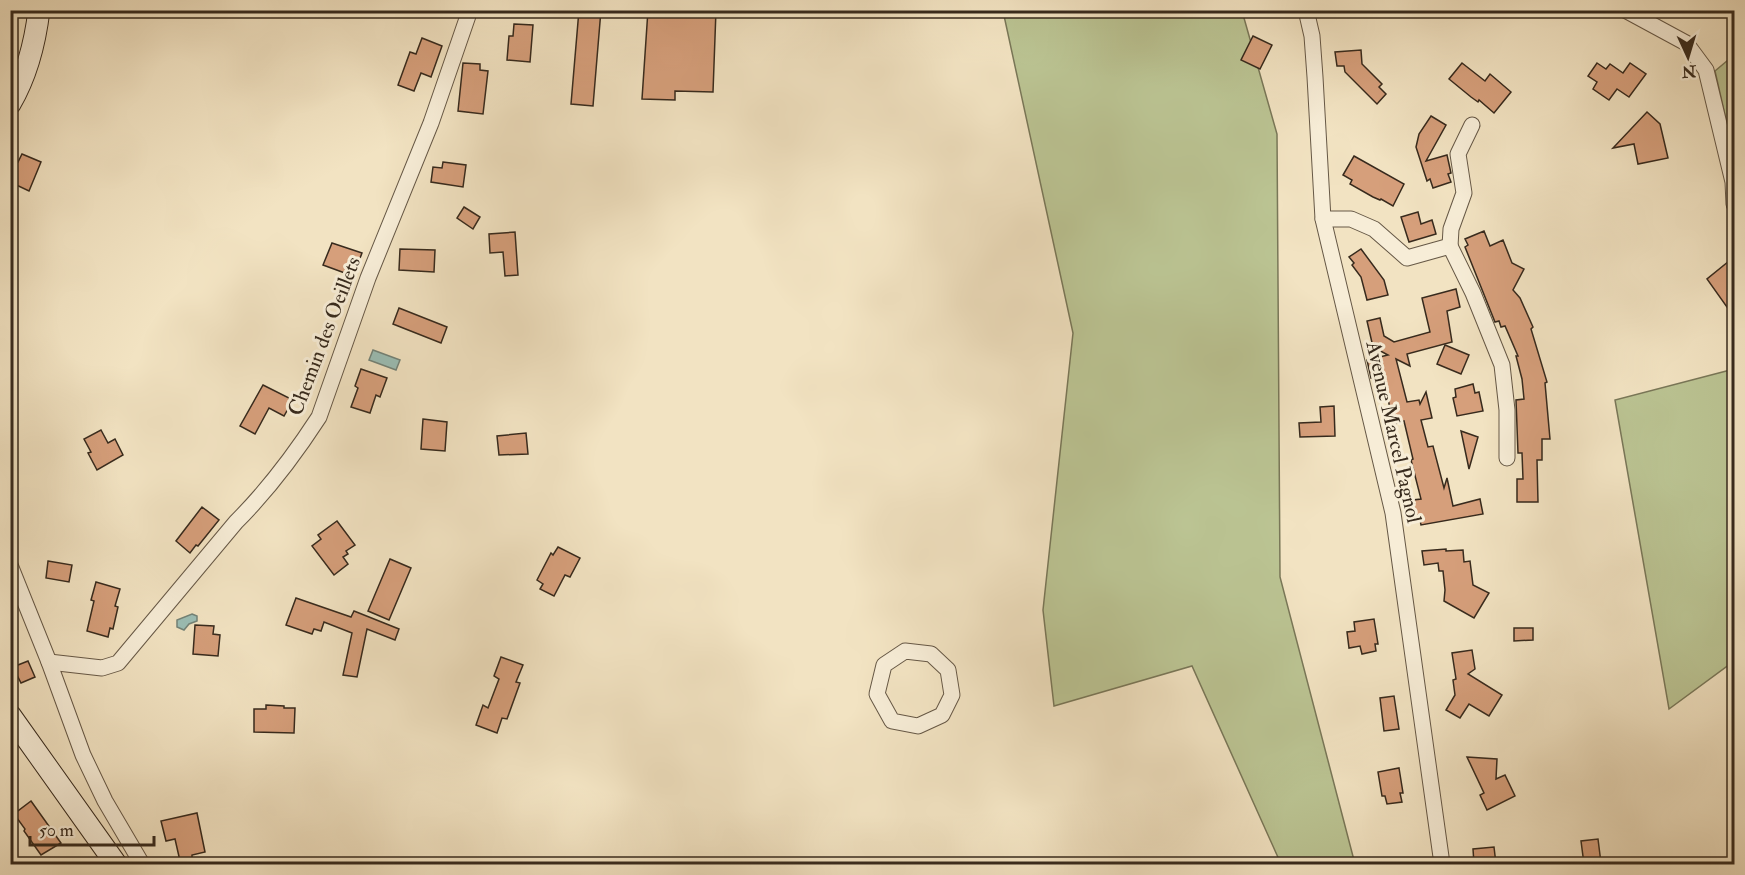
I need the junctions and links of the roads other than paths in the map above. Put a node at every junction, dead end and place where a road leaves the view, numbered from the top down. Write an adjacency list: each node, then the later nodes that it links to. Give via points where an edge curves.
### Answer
1 (39, 10): 5 (main road, via 27,69)
2 (470, 10): 12 (street, Chemin des Oeillets, via 319,417 250,508 118,663 102,668)
3 (1306, 10): 8 (street, Avenue Marcel Pagnol, via 1314,57)
4 (1624, 10): 7 (street, via 1686,43 1706,70 1733,182)
5 (10, 104)
6 (1472, 125): 9 (street, via 1458,154 1464,193 1451,229)
7 (1734, 204)
8 (1323, 219): 9 (street, via 1351,219 1374,229 1407,258); 17 (street, Avenue Marcel Pagnol, via 1393,513)
9 (1450, 246): 10 (street, via 1502,365)
10 (1507, 458)
11 (10, 565): 12 (street)
12 (49, 663): 16 (street, via 82,755)
13 (877, 694): 13 (street, via 892,721 918,726 942,715 952,695 948,670 930,654 905,651 884,665)
14 (10, 715): 15 (main road)
15 (116, 864)
16 (142, 864)
17 (1442, 864)

